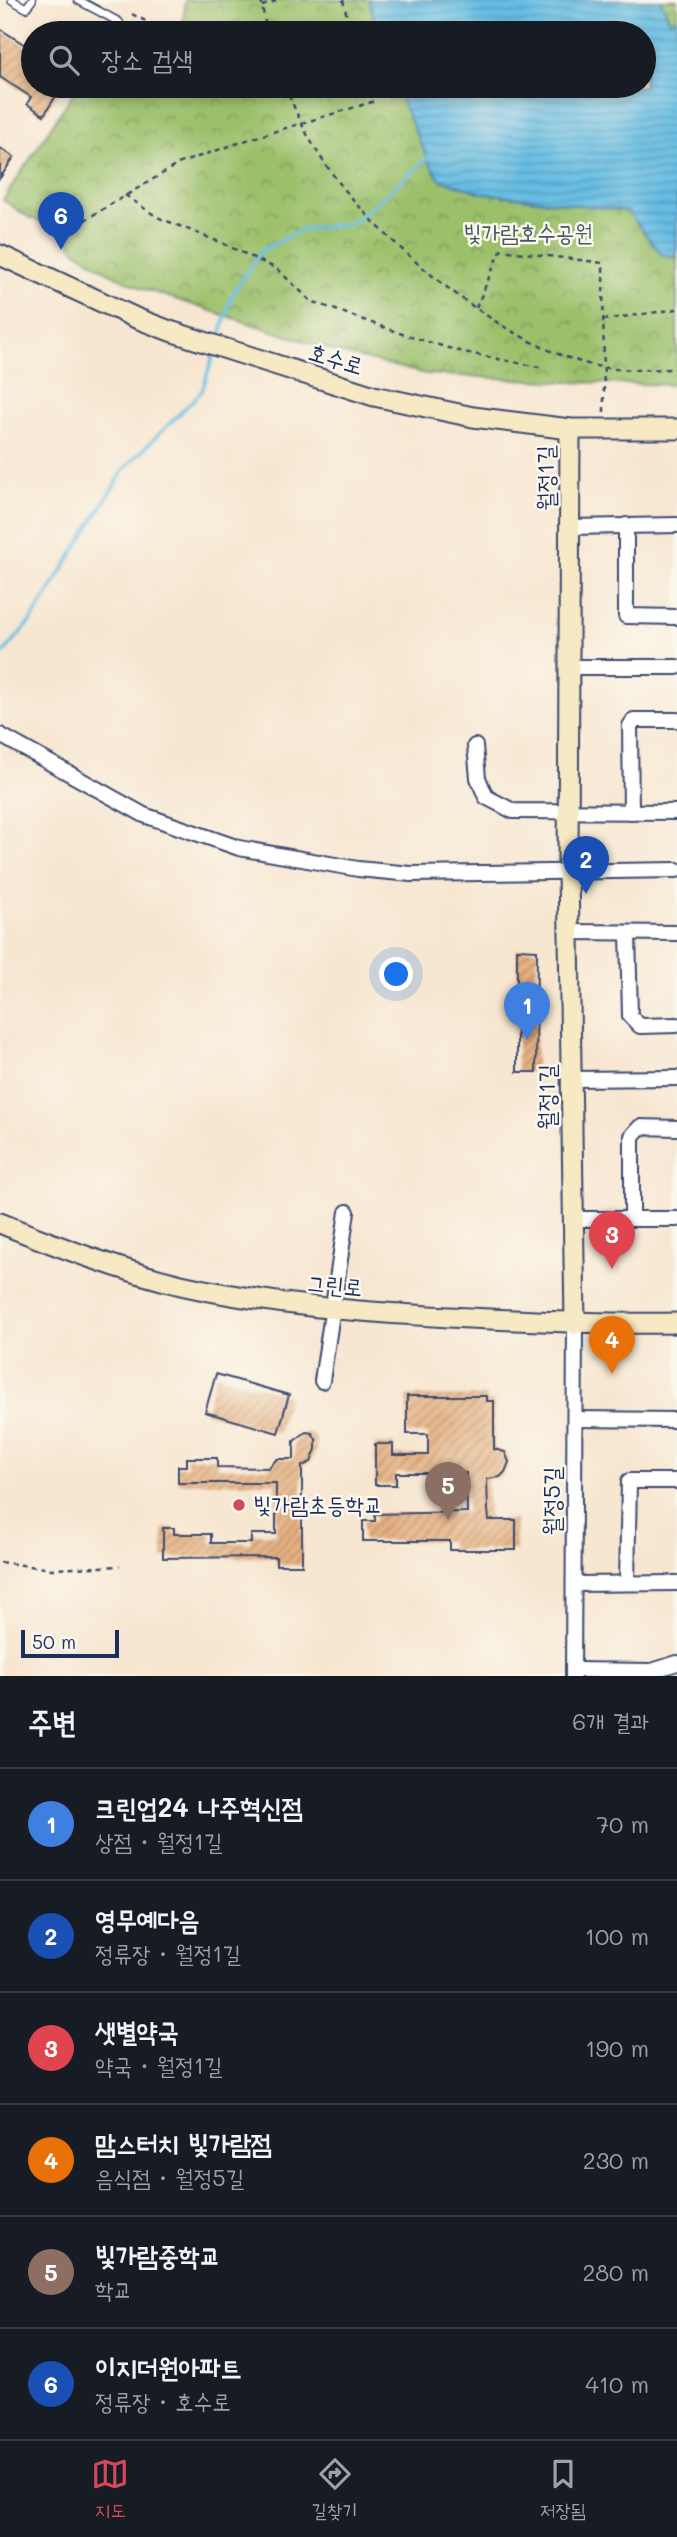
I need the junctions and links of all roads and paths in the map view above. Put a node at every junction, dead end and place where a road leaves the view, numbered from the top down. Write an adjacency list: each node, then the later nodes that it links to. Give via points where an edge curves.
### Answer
1 (12, 0): 2 (lane, via 26,8)
2 (32, 0)
3 (78, 0): 9 (lane)
4 (261, 0): 7 (path)
5 (279, 0): 7 (path)
6 (343, 0): 12 (path)
7 (261, 6): 11 (path)
8 (132, 14): 10 (path)
9 (117, 21)
10 (146, 21)
11 (264, 21)
12 (348, 21)
13 (291, 98): 15 (path)
14 (371, 98): 15 (path, via 372,102)
15 (302, 123): 16 (path, via 180,163); 19 (path, via 346,190 390,237)
16 (125, 195): 17 (path); 23 (path, via 157,217 277,269 311,301 459,351)
17 (58, 236)
18 (0, 255): 25 (street, 호수로, via 136,318 261,362 374,396 473,417)
19 (476, 308): 21 (path, via 501,250 603,263); 22 (path, via 533,343)
20 (677, 309): 21 (path)
21 (603, 320): 22 (path)
22 (603, 367): 24 (path); 26 (path)
23 (543, 368)
24 (677, 369)
25 (570, 429): 26 (street, 호수로); 30 (street, 월정1길)
26 (604, 429): 27 (street, 호수로)
27 (677, 429)
28 (626, 525): 29 (street, 월정1길); 30 (street, 월정1길); 31 (street, via 626,616)
29 (677, 525)
30 (571, 527): 32 (street, 월정1길)
31 (677, 617)
32 (569, 667): 33 (street); 37 (street, 월정1길)
33 (677, 667)
34 (677, 720): 38 (street, via 634,720 630,726)
35 (0, 736): 40 (street, via 144,815 239,848 411,874)
36 (475, 746): 37 (street, via 478,778 492,802 513,811)
37 (568, 812): 38 (street); 40 (street, 월정1길)
38 (631, 812): 39 (street)
39 (677, 812)
40 (568, 870): 41 (street); 42 (street, 월정1길)
41 (677, 870)
42 (569, 932): 43 (street); 47 (street, 월정1길)
43 (628, 933): 44 (street); 45 (street, via 630,1016 640,1026)
44 (677, 933)
45 (677, 1025)
46 (677, 1078): 47 (street)
47 (572, 1079): 50 (street, 월정1길)
48 (677, 1128): 51 (street, via 640,1127 632,1136)
49 (347, 1212): 54 (street)
50 (572, 1219): 51 (street); 56 (street, 월정1길)
51 (632, 1219): 52 (street)
52 (677, 1219)
53 (0, 1223): 54 (street, 그린로, via 81,1255 180,1284)
54 (333, 1310): 56 (street, 그린로); 57 (street)
55 (677, 1323): 56 (street, 그린로)
56 (575, 1324): 58 (street, 월정5길)
57 (322, 1381)
58 (575, 1419): 59 (street); 65 (street, 월정5길)
59 (677, 1420)
60 (677, 1481): 63 (street, via 629,1481)
61 (0, 1562): 62 (path, via 52,1569)
62 (120, 1566)
63 (627, 1583): 64 (street); 65 (street)
64 (677, 1583)
65 (575, 1584): 67 (street, 월정5길)
66 (677, 1663): 68 (street, 월정5길)
67 (573, 1673): 68 (street, 월정5길)
68 (628, 1674)

